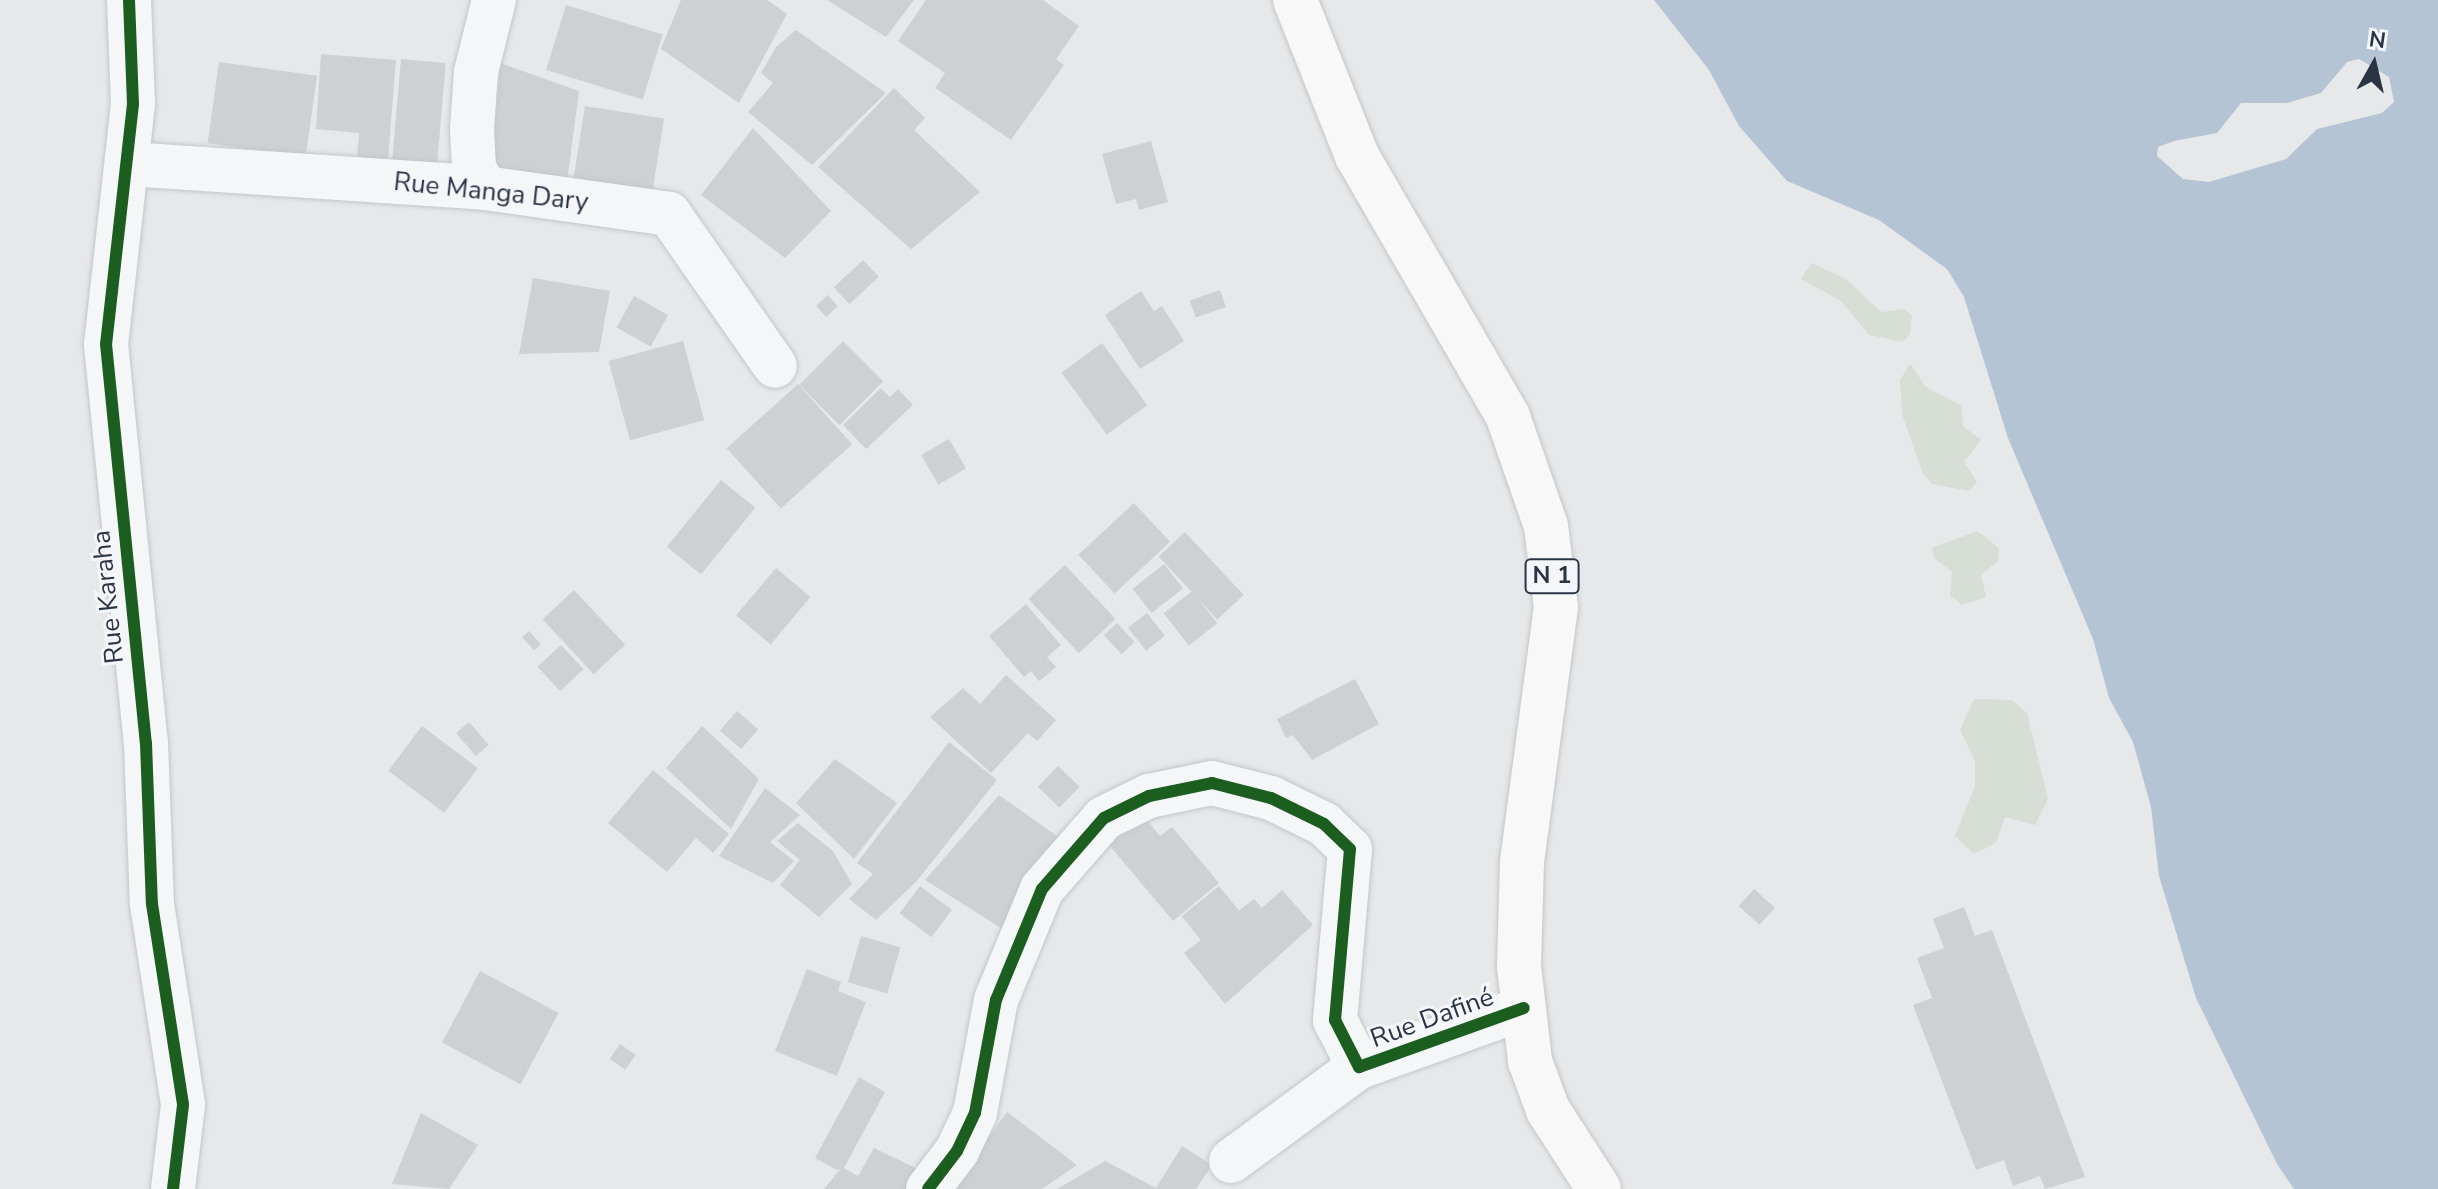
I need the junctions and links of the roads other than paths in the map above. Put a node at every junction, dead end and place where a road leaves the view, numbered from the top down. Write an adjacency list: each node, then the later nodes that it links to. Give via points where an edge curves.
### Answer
1 (129, 0): 4 (street, Rue Karaha, via 133,104)
2 (494, 0): 5 (street, via 476,72 472,128 474,168)
3 (1295, 0): 7 (main road, N 1, via 1357,156 1508,417 1546,526 1556,607 1522,863)
4 (128, 164): 5 (street, Rue Manga Dary); 10 (street, Rue Karaha, via 106,344 146,743 152,904 183,1105)
5 (485, 188): 6 (street, Rue Manga Dary, via 669,214)
6 (775, 366)
7 (1524, 1008): 8 (street, Rue Dafiné); 12 (main road, N 1, via 1530,1061 1548,1110)
8 (1359, 1067): 9 (street); 11 (street, Rue Dafiné, via 1335,1020 1350,849 1324,824 1271,798 1212,783 1149,796 1104,818 1042,889 996,1000 975,1113)
9 (1231, 1161)
10 (173, 1189)
11 (928, 1189)
12 (1599, 1189)

